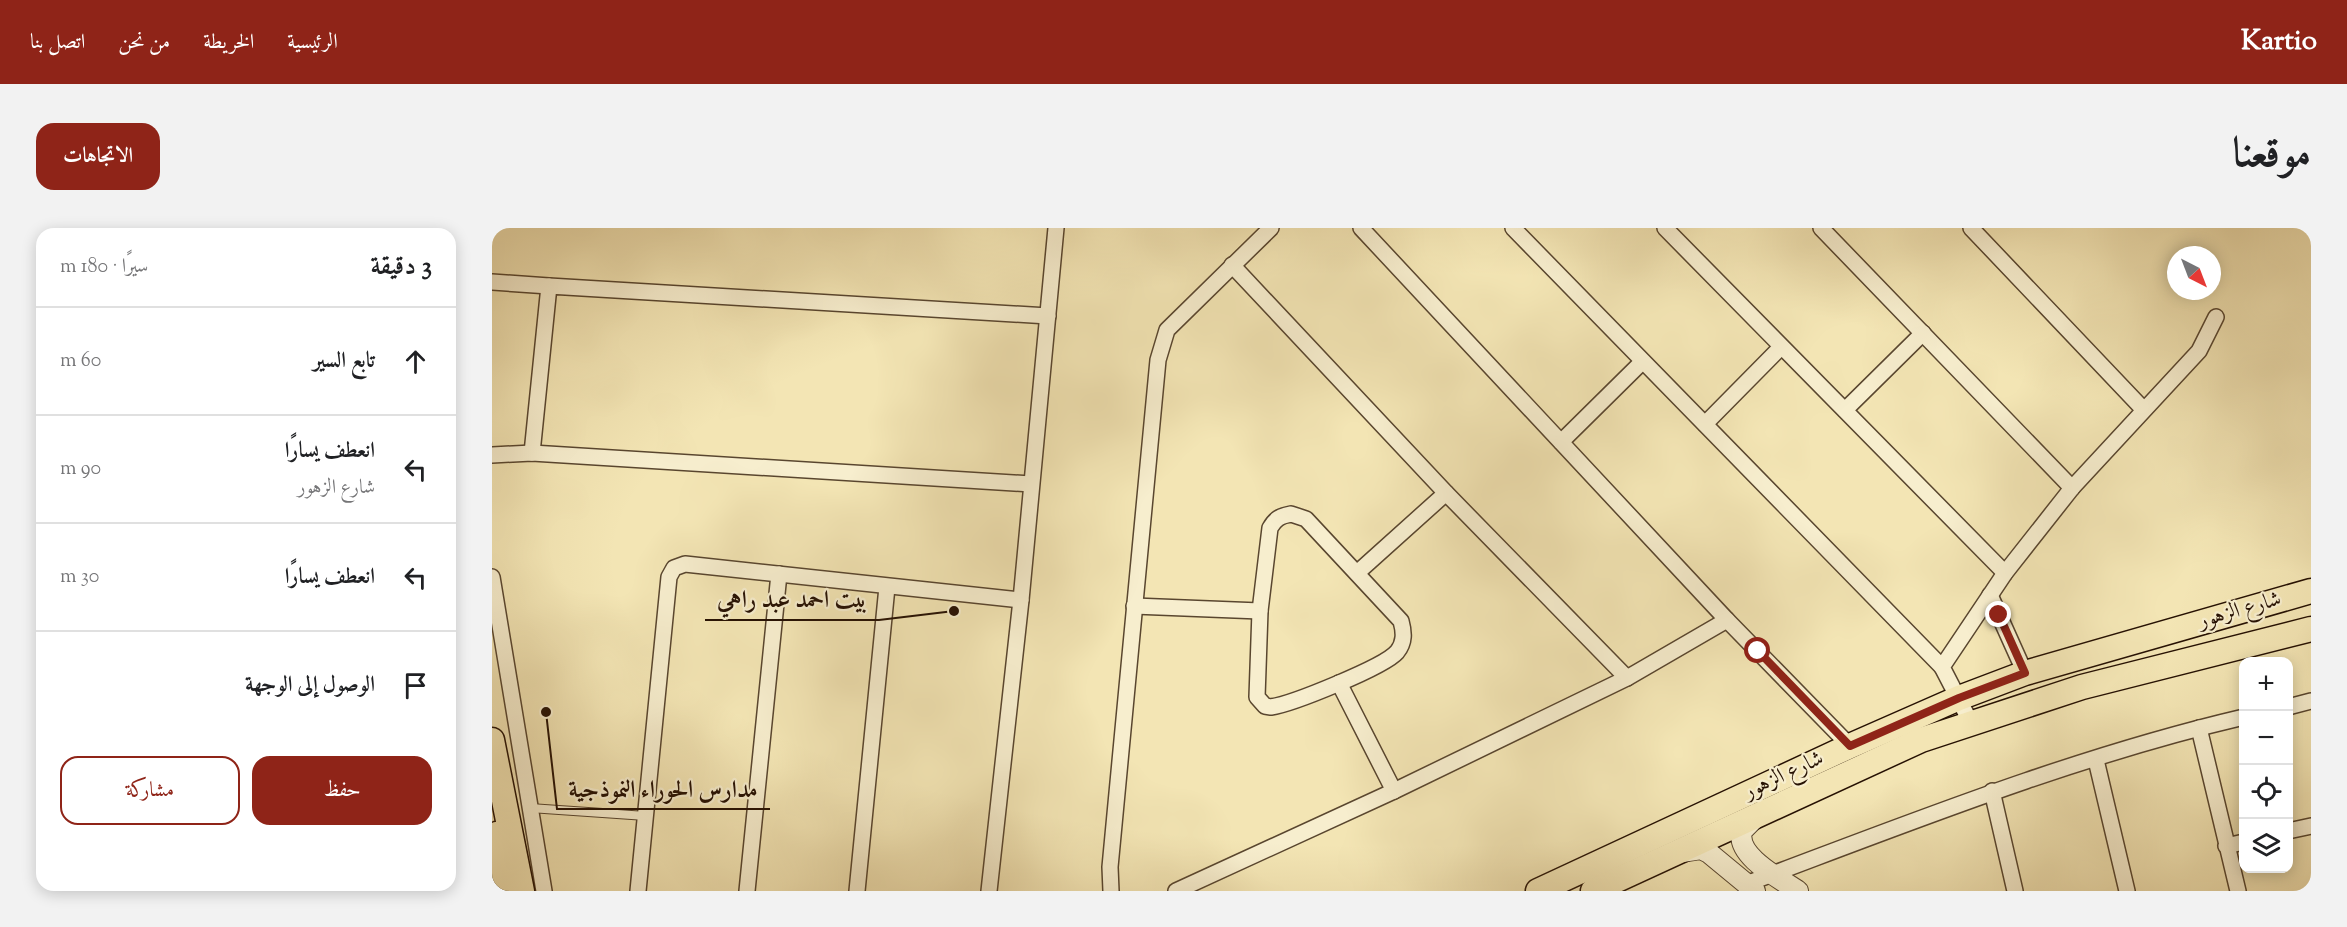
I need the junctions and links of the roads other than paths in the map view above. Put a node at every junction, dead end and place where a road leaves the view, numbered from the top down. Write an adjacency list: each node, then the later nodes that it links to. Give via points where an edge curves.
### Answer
1 (1056, 228): 11 (street)
2 (1271, 228): 8 (street)
3 (1361, 228): 19 (street)
4 (1513, 228): 15 (street)
5 (1665, 228): 14 (street)
6 (1821, 228): 13 (street)
7 (1971, 228): 16 (street)
8 (1232, 265): 24 (street); 33 (street, via 1167,330 1158,360)
9 (492, 282): 10 (street)
10 (549, 286): 11 (street); 20 (street)
11 (1047, 316): 22 (street)
12 (2216, 317): 16 (street, via 2199,351)
13 (1923, 333): 17 (street); 23 (street)
14 (1781, 347): 17 (street); 18 (street)
15 (1642, 362): 18 (street); 19 (street)
16 (2143, 409): 23 (street)
17 (1845, 410): 26 (street)
18 (1705, 424): 37 (street)
19 (1561, 442): 35 (street)
20 (532, 453): 21 (street); 22 (street)
21 (492, 454)
22 (1031, 484): 32 (street)
23 (2072, 488): 26 (street)
24 (1446, 493): 25 (street); 39 (street)
25 (1357, 573): 34 (street, via 1306,519 1282,515 1270,528); 40 (street, via 1401,621 1404,632 1390,658)
26 (2005, 573): 31 (street)
27 (779, 574): 29 (street); 55 (street, via 685,564 674,568 669,577); 67 (street)
28 (492, 577): 53 (street)
29 (887, 587): 32 (street); 68 (street)
30 (2311, 591): 38 (main road, شارع الزهور)
31 (1990, 595): 37 (street); 38 (street)
32 (1021, 600): 69 (street)
33 (1134, 606): 34 (street); 70 (street, via 1110,867)
34 (1260, 611): 40 (street, via 1256,686 1257,697 1265,706 1277,706)
35 (1727, 620): 39 (street); 48 (street)
36 (2311, 629): 45 (main road, شارع الزهور, via 2082,687)
37 (1942, 667): 41 (street)
38 (2025, 673): 41 (main road, شارع الزهور)
39 (1627, 678): 51 (street)
40 (1339, 683): 51 (street)
41 (1959, 698): 45 (street); 48 (main road, شارع الزهور)
42 (2311, 701): 43 (street)
43 (2293, 706)
44 (2239, 718): 46 (street)
45 (1971, 723): 54 (main road, شارع الزهور, via 1921,740)
46 (2199, 728): 49 (street); 59 (street)
47 (492, 740): 64 (main road)
48 (1850, 746): 72 (main road, شارع الزهور)
49 (2096, 760): 52 (street); 76 (street)
50 (492, 778): 62 (main road)
51 (1394, 791): 71 (street)
52 (1992, 791): 61 (street); 75 (street)
53 (530, 808): 55 (lane); 65 (street)
54 (1761, 813): 60 (main road, شارع الزهور); 61 (street, via 1747,824 1741,836 1748,852)
55 (646, 816): 66 (street)
56 (2311, 826): 57 (street)
57 (2293, 830)
58 (2239, 843): 59 (street)
59 (2226, 846): 77 (street)
60 (1676, 854): 63 (street, via 1691,849 1709,852); 73 (main road, شارع الزهور)
61 (1773, 874): 63 (street); 74 (street)
62 (502, 880)
63 (1750, 887)
64 (522, 891)
65 (544, 891)
66 (638, 891)
67 (747, 891)
68 (857, 891)
69 (989, 891)
70 (1112, 891)
71 (1176, 891)
72 (1538, 891)
73 (1593, 891)
74 (1798, 891)
75 (2015, 891)
76 (2127, 891)
77 (2238, 891)

